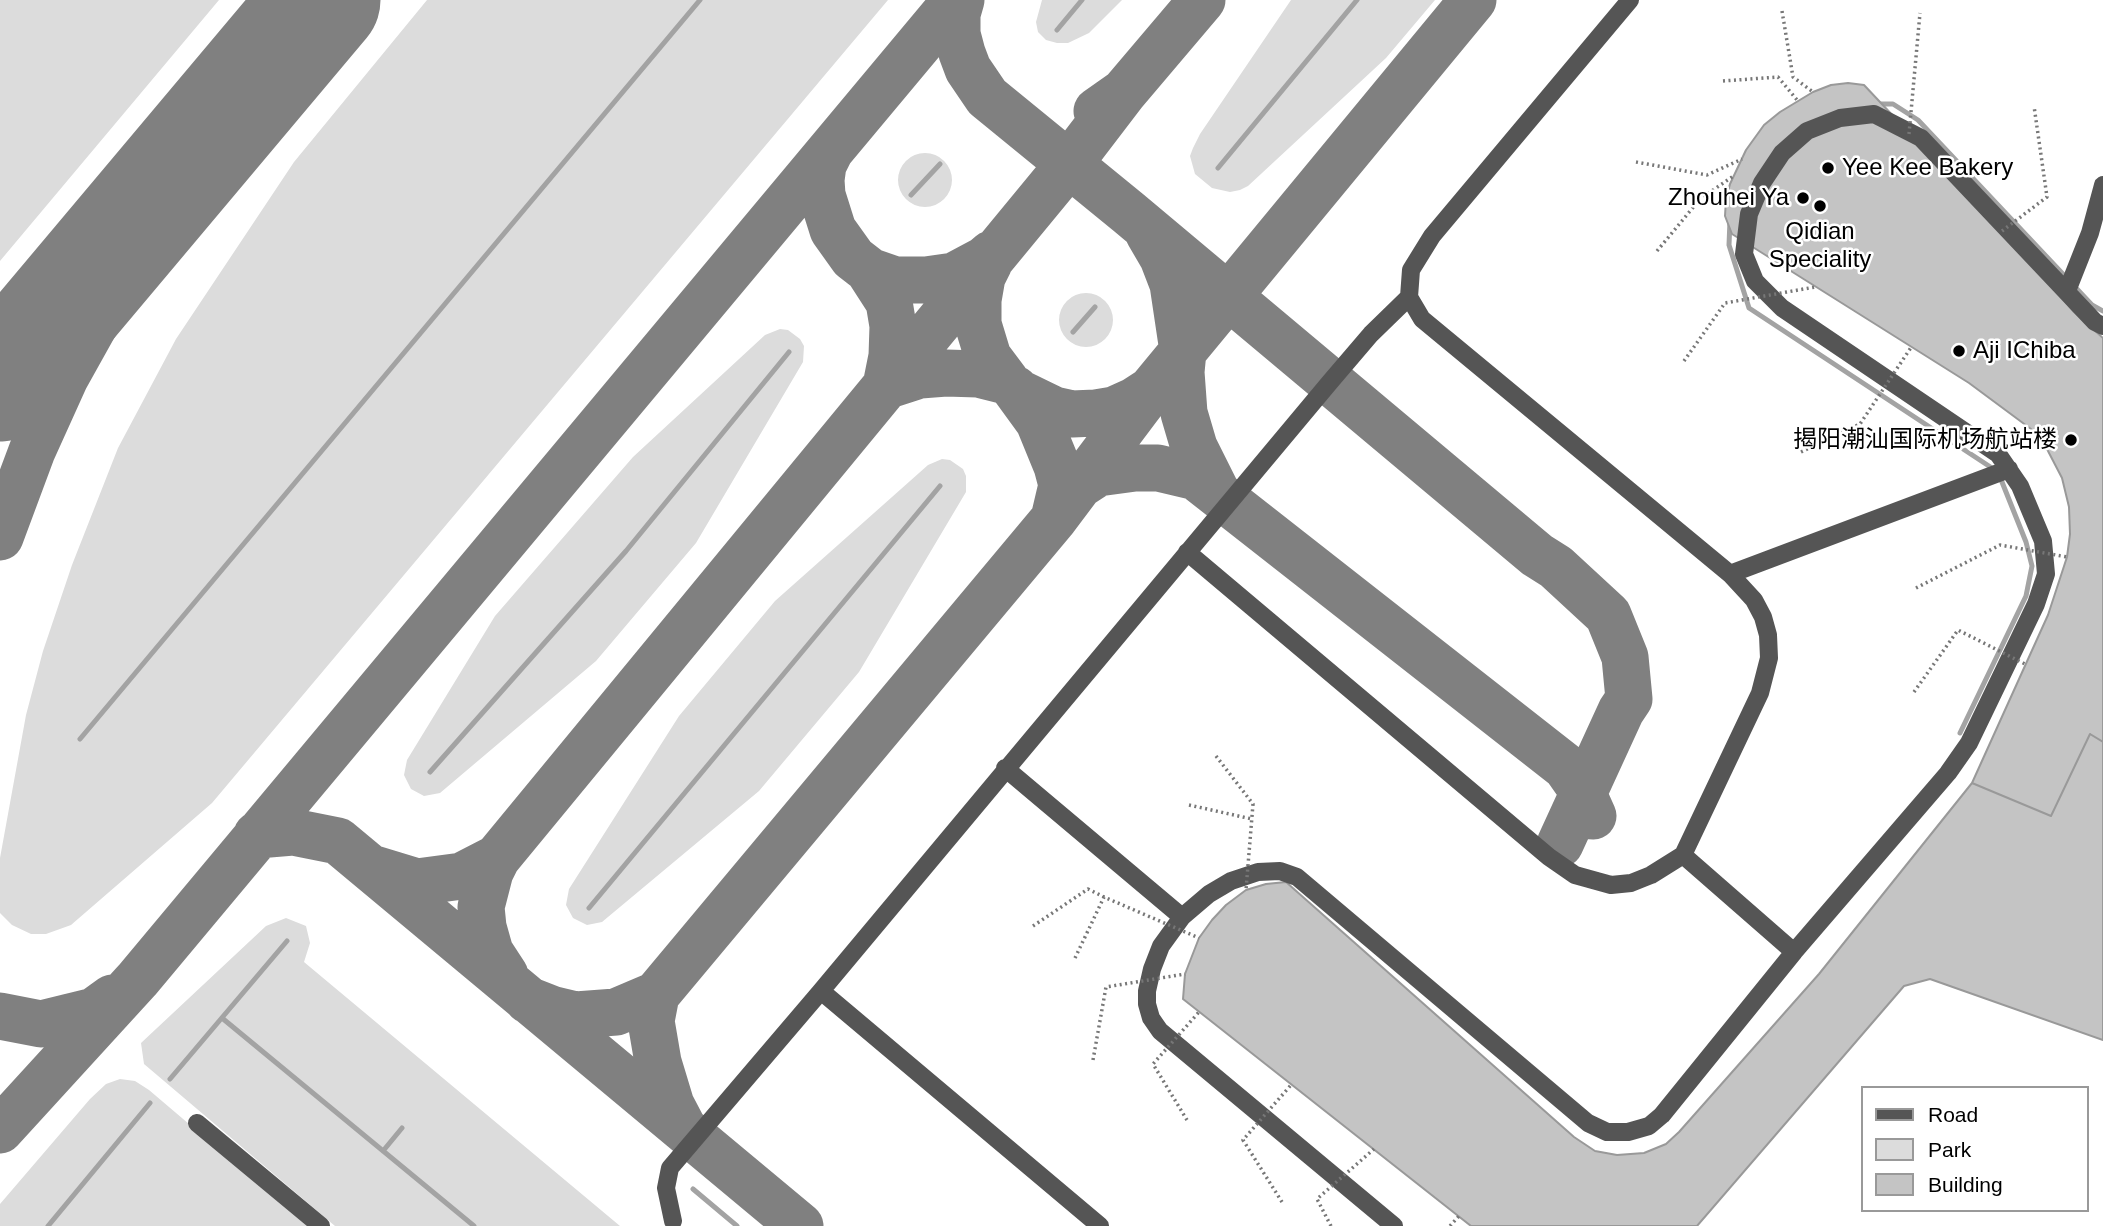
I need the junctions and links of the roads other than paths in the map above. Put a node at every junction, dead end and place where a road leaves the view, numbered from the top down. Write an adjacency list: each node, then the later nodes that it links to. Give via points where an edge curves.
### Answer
1 (1630, 0): 4 (lane, via 1432,236 1411,270)
2 (2103, 185): 3 (lane)
3 (2067, 291): 5 (lane); 6 (lane, via 1922,138 1874,114 1840,118 1807,131 1782,153 1749,214 1744,254 1755,281 1782,308 1998,454)
4 (1409, 297): 7 (lane, via 1371,334); 8 (lane, via 1422,319)
5 (2103, 326)
6 (2009, 469): 8 (lane); 12 (lane, via 2043,541 2046,574 2036,604 1969,744)
7 (1187, 552): 9 (lane); 10 (lane, via 1576,875 1611,885 1632,883)
8 (1730, 574): 10 (lane, via 1763,617 1769,658 1760,694)
9 (1005, 768): 11 (lane); 13 (lane)
10 (1684, 855): 12 (lane)
11 (1182, 917): 12 (lane, via 1231,881 1258,872 1280,871 1297,877 1588,1123 1607,1132 1649,1126 1662,1115); 18 (lane, via 1161,946 1147,991 1147,1004 1160,1031)
12 (1794, 952)
13 (821, 991): 15 (lane, via 670,1168 666,1188); 17 (lane)
14 (197, 1123): 16 (lane)
15 (675, 1224)
16 (321, 1226)
17 (1100, 1226)
18 (1394, 1226)

